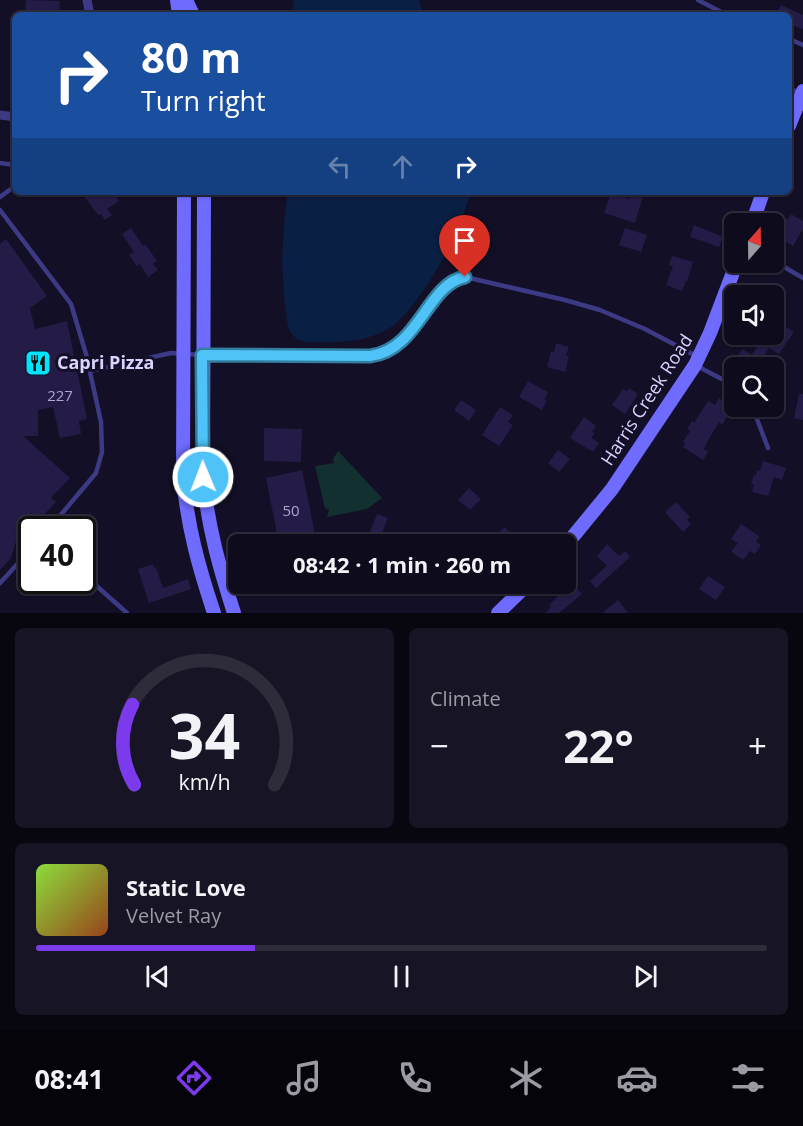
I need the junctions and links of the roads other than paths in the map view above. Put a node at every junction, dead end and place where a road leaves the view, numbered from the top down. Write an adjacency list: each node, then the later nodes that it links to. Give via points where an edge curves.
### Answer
1 (698, 0): 2 (lane)
2 (721, 12)
3 (798, 91): 4 (street)
4 (792, 114)
5 (184, 195): 13 (street)
6 (204, 195): 14 (street)
7 (762, 195): 9 (street)
8 (0, 210): 16 (lane, via 71,304)
9 (756, 213)
10 (784, 267): 12 (lane)
11 (733, 273): 15 (street, Harris Creek Road)
12 (803, 278)
13 (183, 353): 14 (lane); 16 (lane); 27 (street, via 183,478 188,520)
14 (202, 355): 15 (lane, via 385,353 407,336 452,282 465,277 600,310 645,329); 28 (street, via 207,516)
15 (697, 361): 17 (lane); 21 (street, Harris Creek Road, via 612,489)
16 (90, 371): 20 (lane, via 101,422 102,452 96,473)
17 (724, 379)
18 (756, 417): 19 (lane)
19 (768, 448)
20 (60, 516)
21 (575, 534)
22 (18, 563): 23 (lane)
23 (0, 583)
24 (96, 585): 26 (lane)
25 (518, 594): 29 (street)
26 (127, 613)
27 (214, 613)
28 (234, 613)
29 (498, 613)

